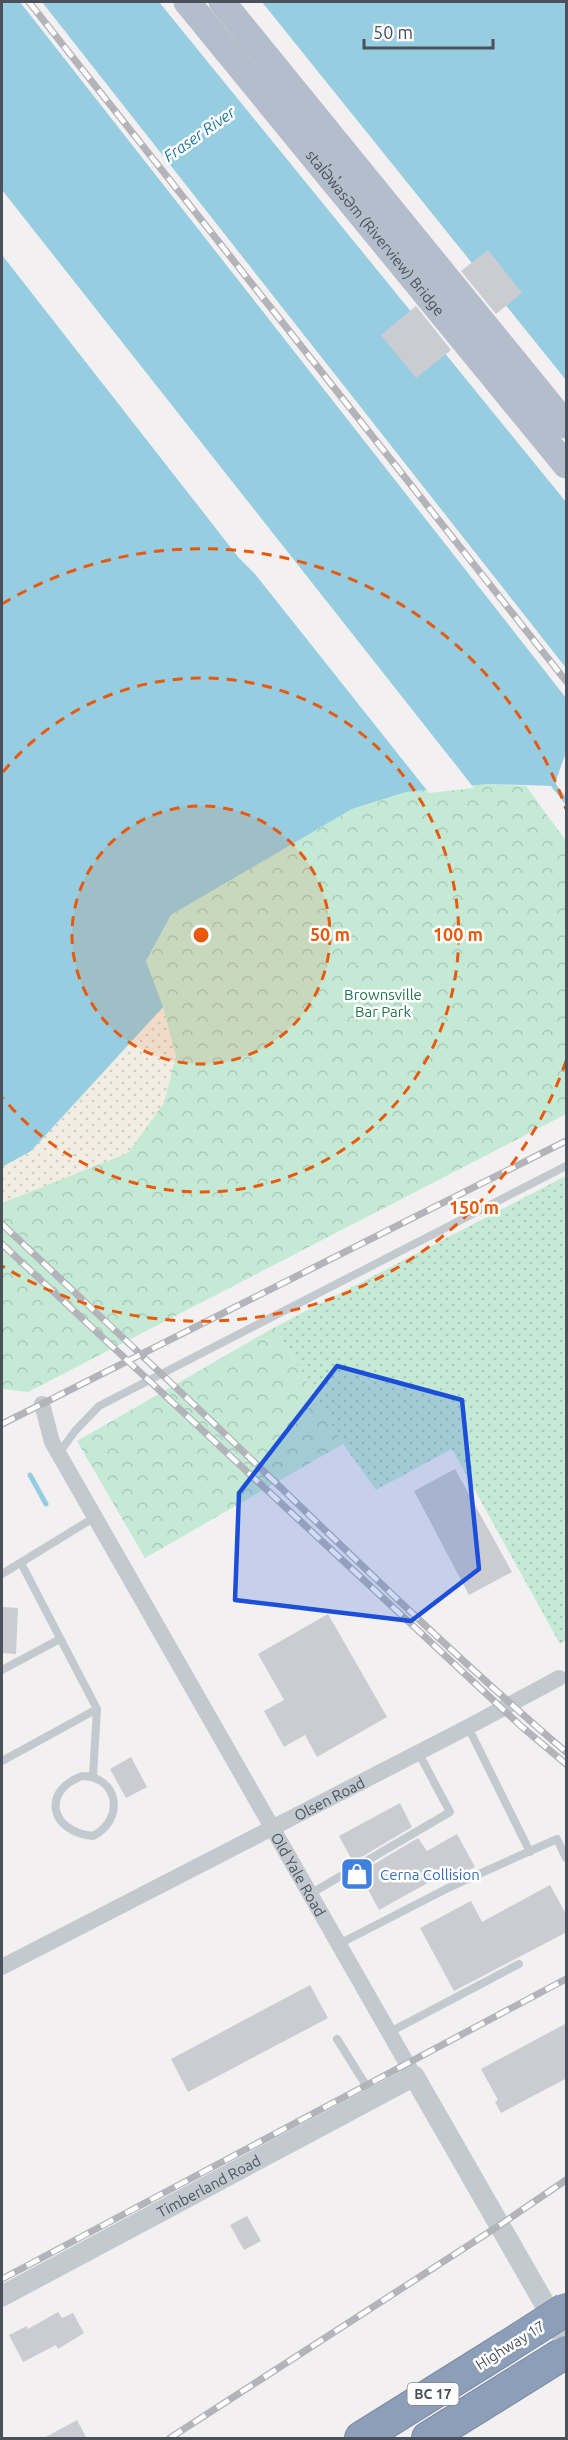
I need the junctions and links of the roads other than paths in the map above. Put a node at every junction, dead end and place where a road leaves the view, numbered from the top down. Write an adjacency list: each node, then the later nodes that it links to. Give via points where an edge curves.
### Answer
1 (186, 2): 4 (main road, stal̕əw̓asəm (Riverview) Bridge)
2 (222, 2): 3 (main road, stal̕əw̓asəm (Riverview) Bridge)
3 (567, 425)
4 (567, 465)
5 (567, 1166): 7 (lane, via 99,1406)
6 (42, 1404): 7 (street, Old Yale Road)
7 (58, 1453): 8 (street, Old Yale Road)
8 (95, 1517): 9 (lane); 19 (street, Old Yale Road)
9 (21, 1563): 10 (lane); 11 (lane)
10 (2, 1574)
11 (60, 1639): 12 (lane); 14 (lane)
12 (2, 1670)
13 (559, 1678): 15 (street, Olsen Road)
14 (97, 1709): 17 (lane); 18 (lane)
15 (468, 1727): 16 (street, Olsen Road); 20 (lane)
16 (418, 1752): 19 (street, Olsen Road); 22 (lane, via 450,1812)
17 (2, 1761)
18 (93, 1776): 18 (lane, via 110,1792 115,1803 113,1814 102,1831 93,1836 82,1835 62,1824 56,1806 64,1786 82,1776)
19 (272, 1828): 22 (street, Old Yale Road); 25 (street, Olsen Road)
20 (531, 1852): 21 (lane, via 557,1839); 23 (lane, via 450,1887)
21 (567, 1858)
22 (310, 1894): 23 (street, Old Yale Road)
23 (339, 1944): 26 (street, Old Yale Road)
24 (519, 1964): 26 (lane)
25 (2, 1967)
26 (390, 2032): 28 (street, Old Yale Road)
27 (337, 2039): 29 (lane)
28 (414, 2076): 29 (street, Timberland Road); 32 (street, Old Yale Road)
29 (374, 2098): 30 (street, Timberland Road)
30 (2, 2296)
31 (567, 2309): 34 (highway, Highway 17 / BC 17, bridge)
32 (567, 2341)
33 (567, 2352): 35 (highway, BC 17)
34 (361, 2439)
35 (428, 2439)

